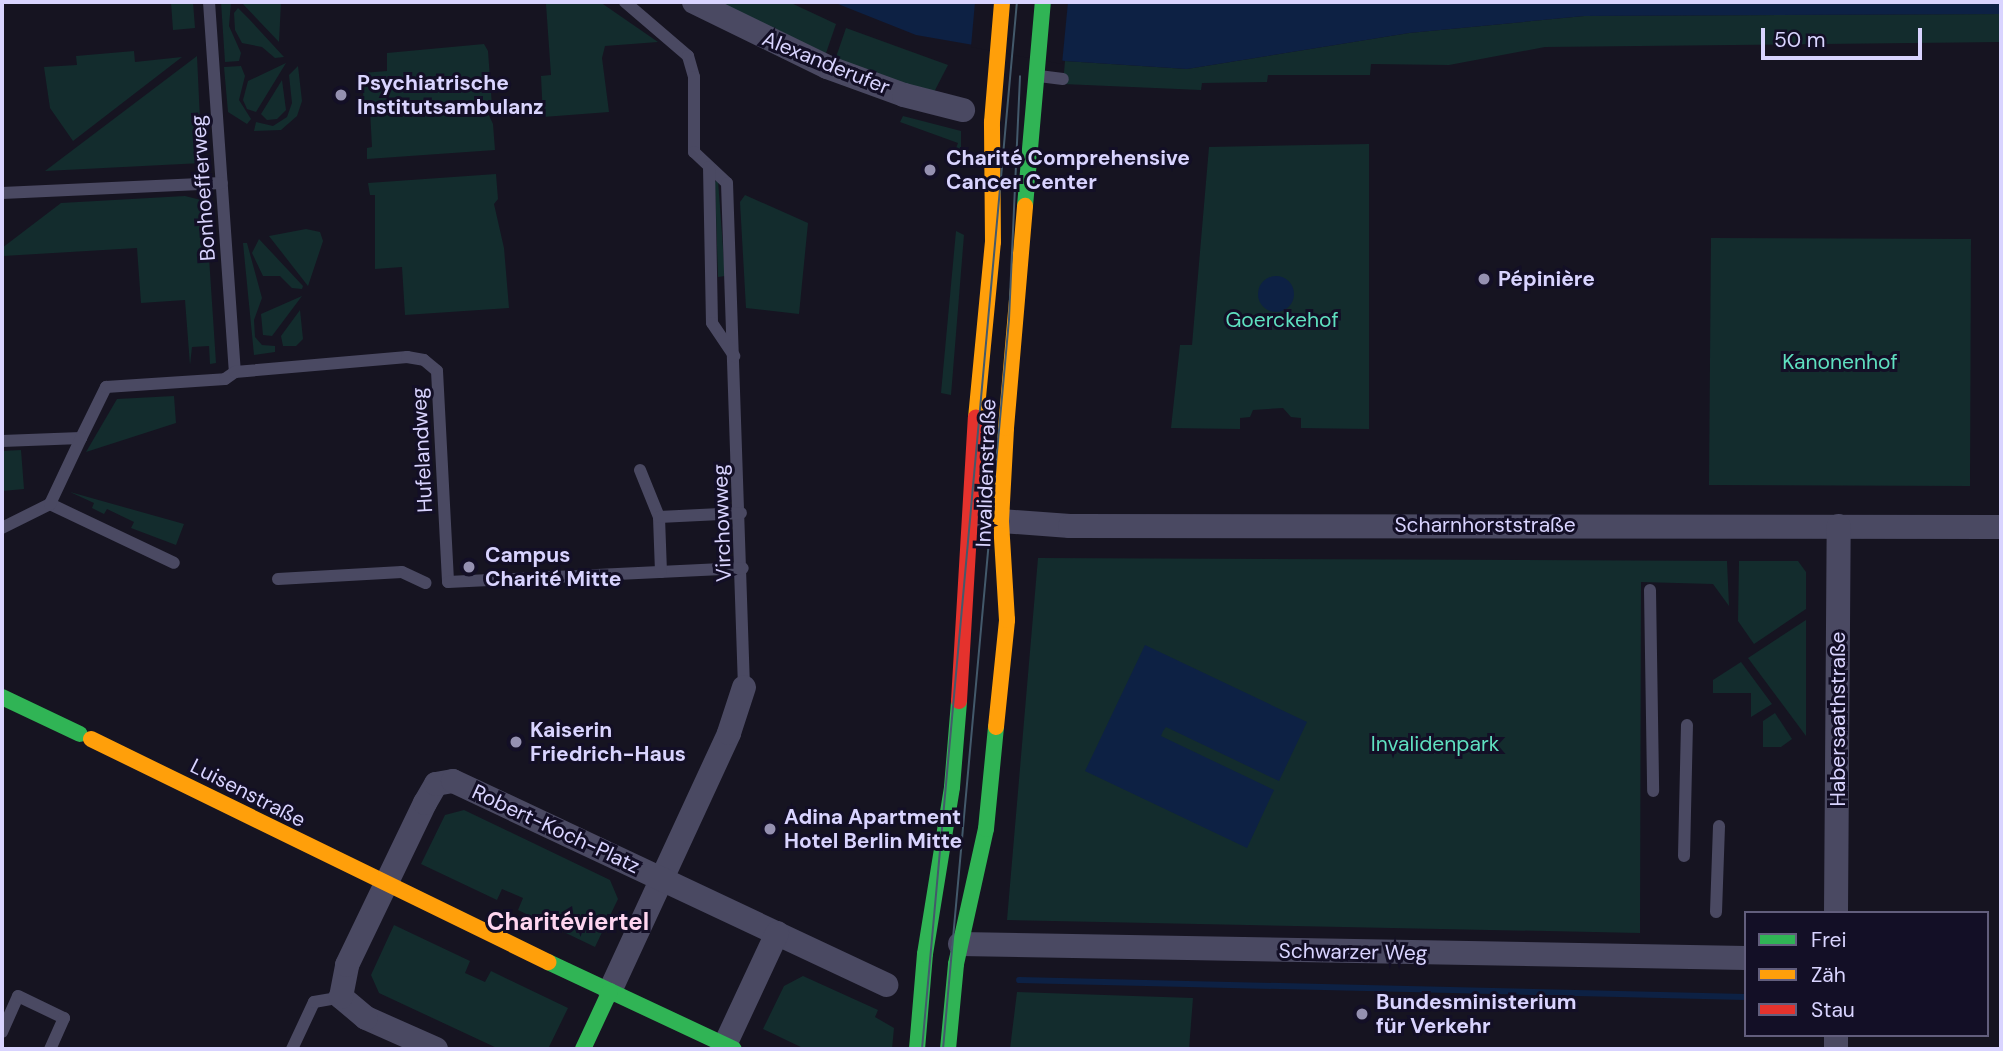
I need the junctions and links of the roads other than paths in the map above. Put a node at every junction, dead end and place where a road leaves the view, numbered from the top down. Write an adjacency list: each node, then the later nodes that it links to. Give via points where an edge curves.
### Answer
1 (209, 2): 10 (lane, Bonhoefferweg)
2 (625, 2): 9 (lane, Virchowweg, via 688,56 694,77 694,152)
3 (694, 2): 8 (street, Alexanderufer, via 827,67)
4 (1002, 2): 20 (main road, Invalidenstraße, via 992,122 993,242)
5 (1043, 2): 6 (main road, Invalidenstraße)
6 (1036, 69): 7 (lane); 21 (main road, Invalidenstraße)
7 (1063, 79)
8 (963, 110)
9 (709, 167): 12 (lane, Virchowweg, via 712,323); 12 (lane, Virchowweg, via 727,183)
10 (222, 183): 11 (lane); 13 (lane, Bonhoefferweg)
11 (2, 193)
12 (735, 357): 18 (lane, Virchowweg)
13 (235, 372): 14 (lane, Hufelandweg, via 225,379 106,387); 27 (lane, Hufelandweg, via 407,357 424,360 438,372 448,582)
14 (81, 438): 15 (lane); 17 (lane)
15 (2, 441)
16 (640, 470): 19 (lane)
17 (50, 504): 24 (lane); 25 (lane)
18 (741, 513): 19 (lane); 26 (lane, Virchowweg)
19 (659, 517): 27 (lane)
20 (969, 519): 21 (street, Scharnhorststraße); 42 (main road, Invalidenstraße, via 969,587 952,787)
21 (1001, 521): 22 (street, Scharnhorststraße, via 1070,526); 43 (main road, Invalidenstraße, via 1007,620 986,829)
22 (1839, 526): 23 (street, Scharnhorststraße); 39 (street, Habersaathstraße)
23 (2001, 527)
24 (2, 528)
25 (174, 564)
26 (743, 568): 27 (lane, Hufelandweg); 31 (lane, Virchowweg)
27 (661, 572)
28 (278, 579): 29 (lane, via 402,572)
29 (426, 583)
30 (1650, 590): 34 (lane)
31 (744, 687): 37 (street, via 729,733)
32 (2, 697): 38 (main road, Luisenstraße, via 251,814 264,826)
33 (1687, 725): 36 (lane)
34 (1653, 791)
35 (1720, 826): 40 (lane)
36 (1684, 856)
37 (662, 878): 38 (street, Robert-Koch-Platz, via 453,781 436,784); 41 (street); 46 (street)
38 (386, 884): 46 (main road); 47 (street, Robert-Koch-Platz, via 347,965)
39 (1836, 911)
40 (1716, 912)
41 (777, 933): 45 (street); 49 (street)
42 (927, 940): 43 (main road); 54 (main road, Invalidenstraße)
43 (960, 944): 44 (street, Schwarzer Weg); 55 (main road, Invalidenstraße)
44 (1744, 958)
45 (886, 985)
46 (610, 992): 49 (main road); 53 (main road)
47 (341, 997): 51 (lane, via 314,1002); 52 (street, via 366,1018)
48 (2, 1032): 50 (lane, via 18,996 64,1018)
49 (727, 1048)
50 (50, 1049)
51 (292, 1049)
52 (436, 1049)
53 (583, 1049)
54 (917, 1049)
55 (948, 1049)

